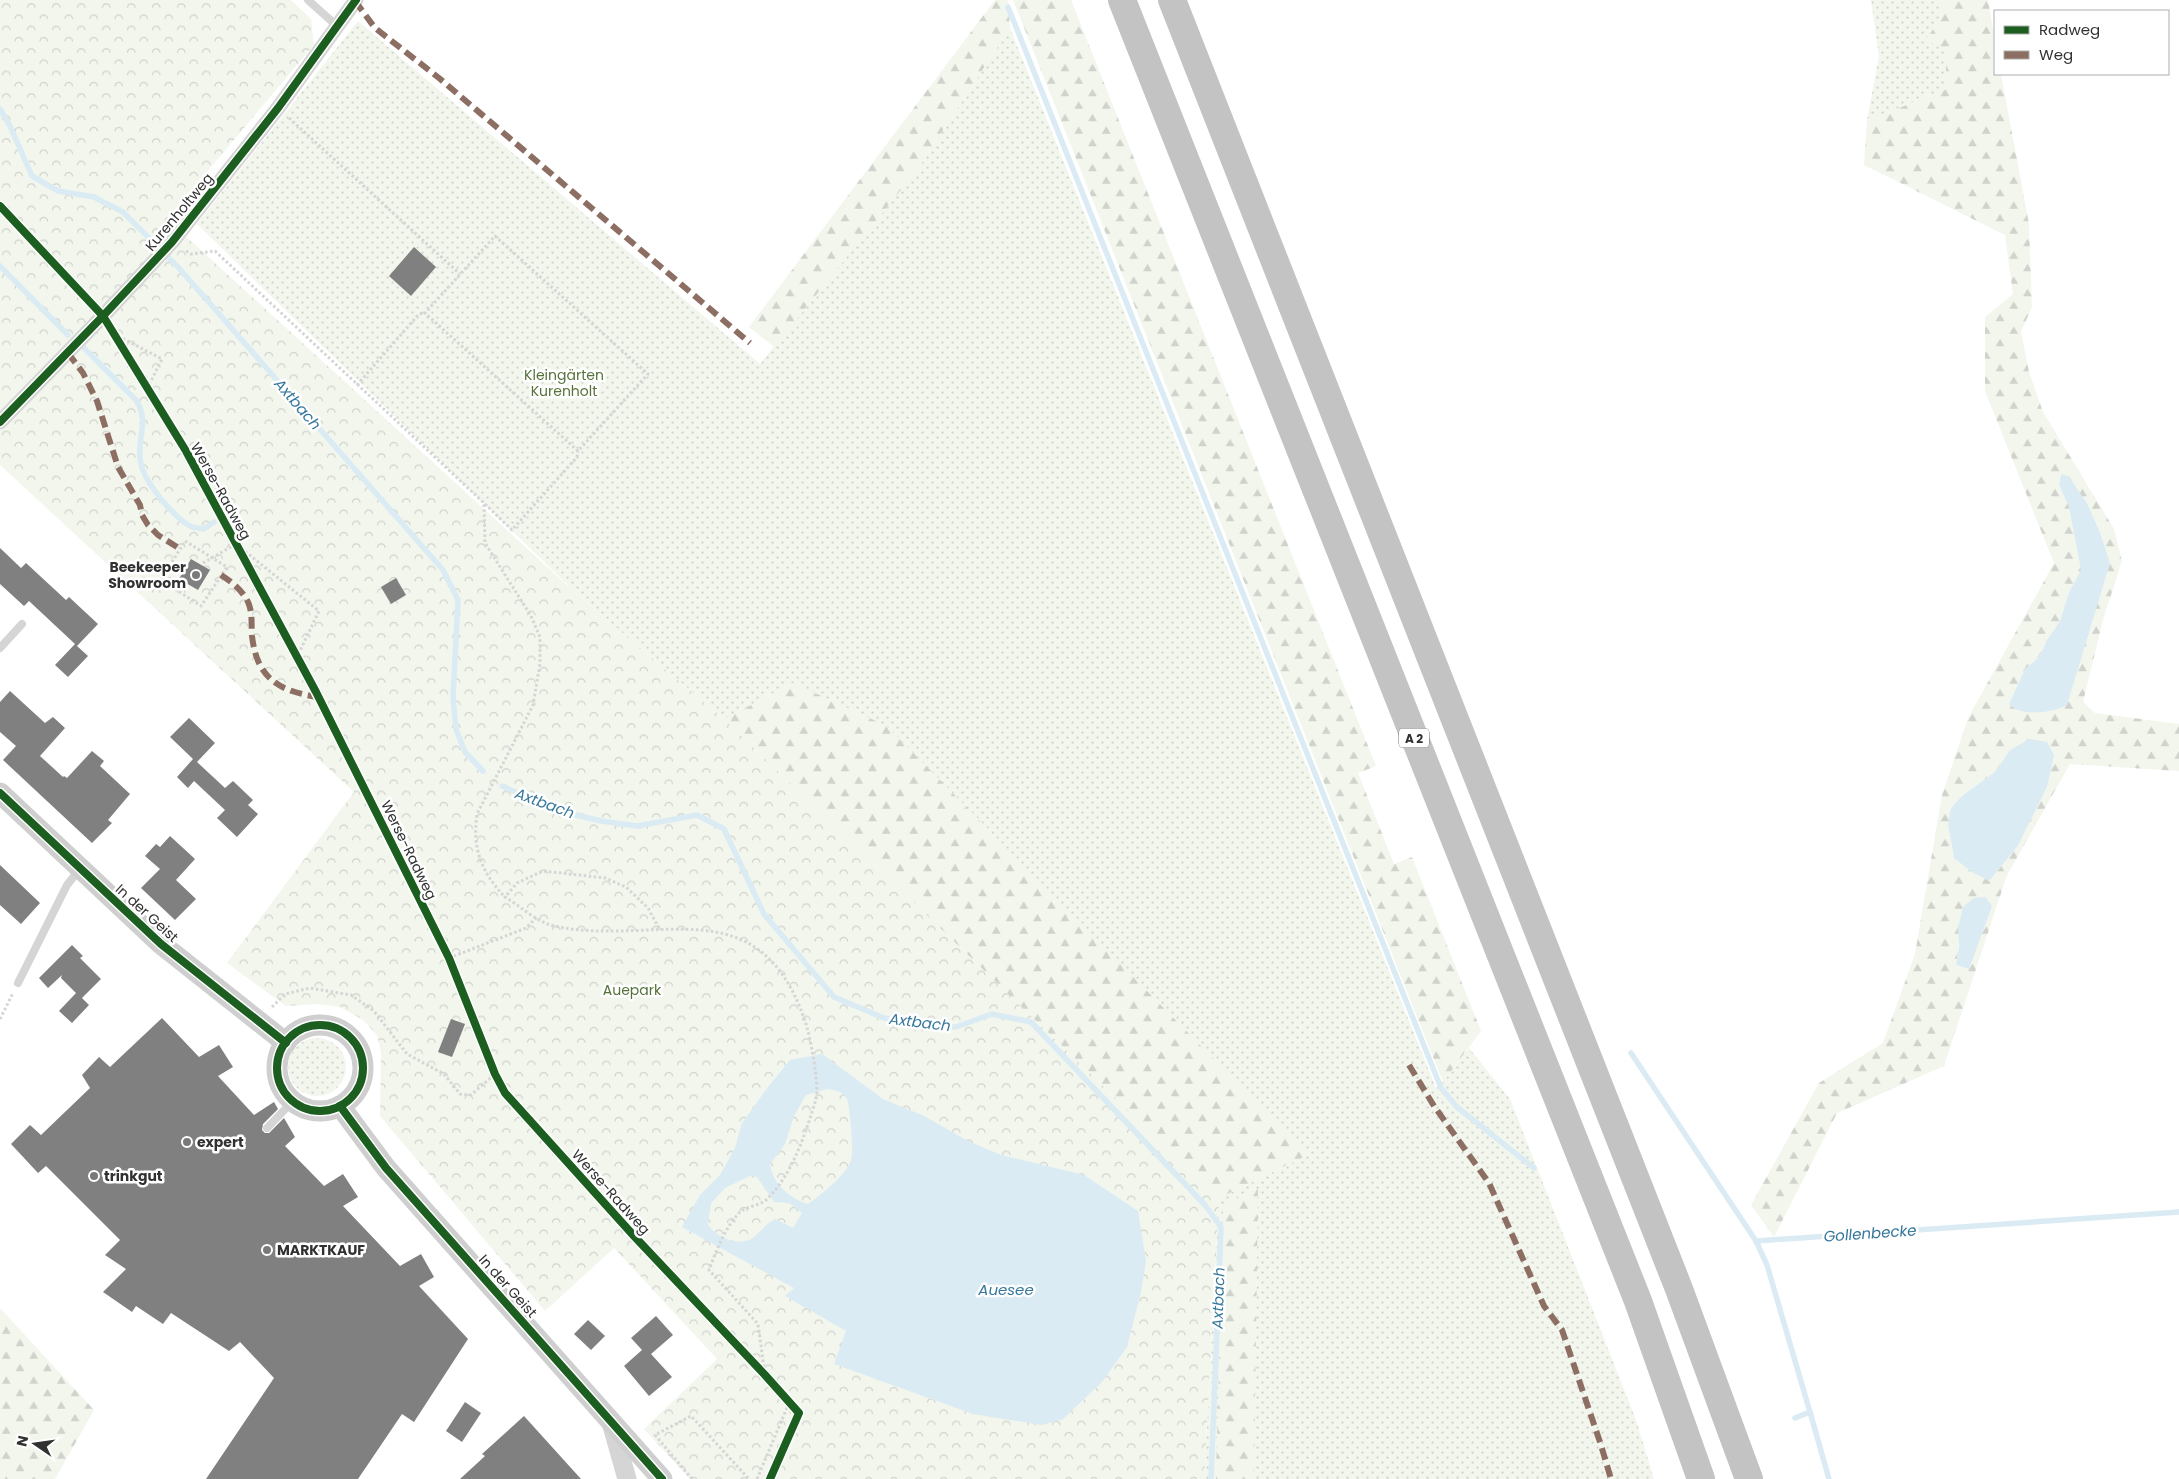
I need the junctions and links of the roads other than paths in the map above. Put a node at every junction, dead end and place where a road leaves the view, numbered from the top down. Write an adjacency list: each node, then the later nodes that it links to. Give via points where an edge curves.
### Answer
1 (308, 0): 5 (lane)
2 (356, 0): 5 (street, Kurenholtweg)
3 (1122, 0): 19 (highway, A 2, via 1638,1301)
4 (1172, 0): 20 (highway, via 1679,1289)
5 (337, 26): 6 (street, Kurenholtweg, via 278,108 172,242)
6 (0, 422)
7 (22, 624): 8 (lane)
8 (0, 648)
9 (0, 793): 10 (main road, In der Geist)
10 (81, 869): 11 (lane, via 67,885); 12 (main road, In der Geist, via 162,944)
11 (18, 983)
12 (286, 1042): 13 (main road, via 280,1054 279,1080); 14 (main road, via 305,1028 316,1026 333,1028 349,1036 359,1050 363,1068 357,1090)
13 (292, 1101): 14 (main road, via 316,1111); 15 (lane)
14 (340, 1106): 16 (main road, In der Geist, via 386,1168)
15 (267, 1128)
16 (609, 1418): 17 (street); 18 (main road, In der Geist)
17 (627, 1479)
18 (662, 1479)
19 (1701, 1479)
20 (1749, 1479)

